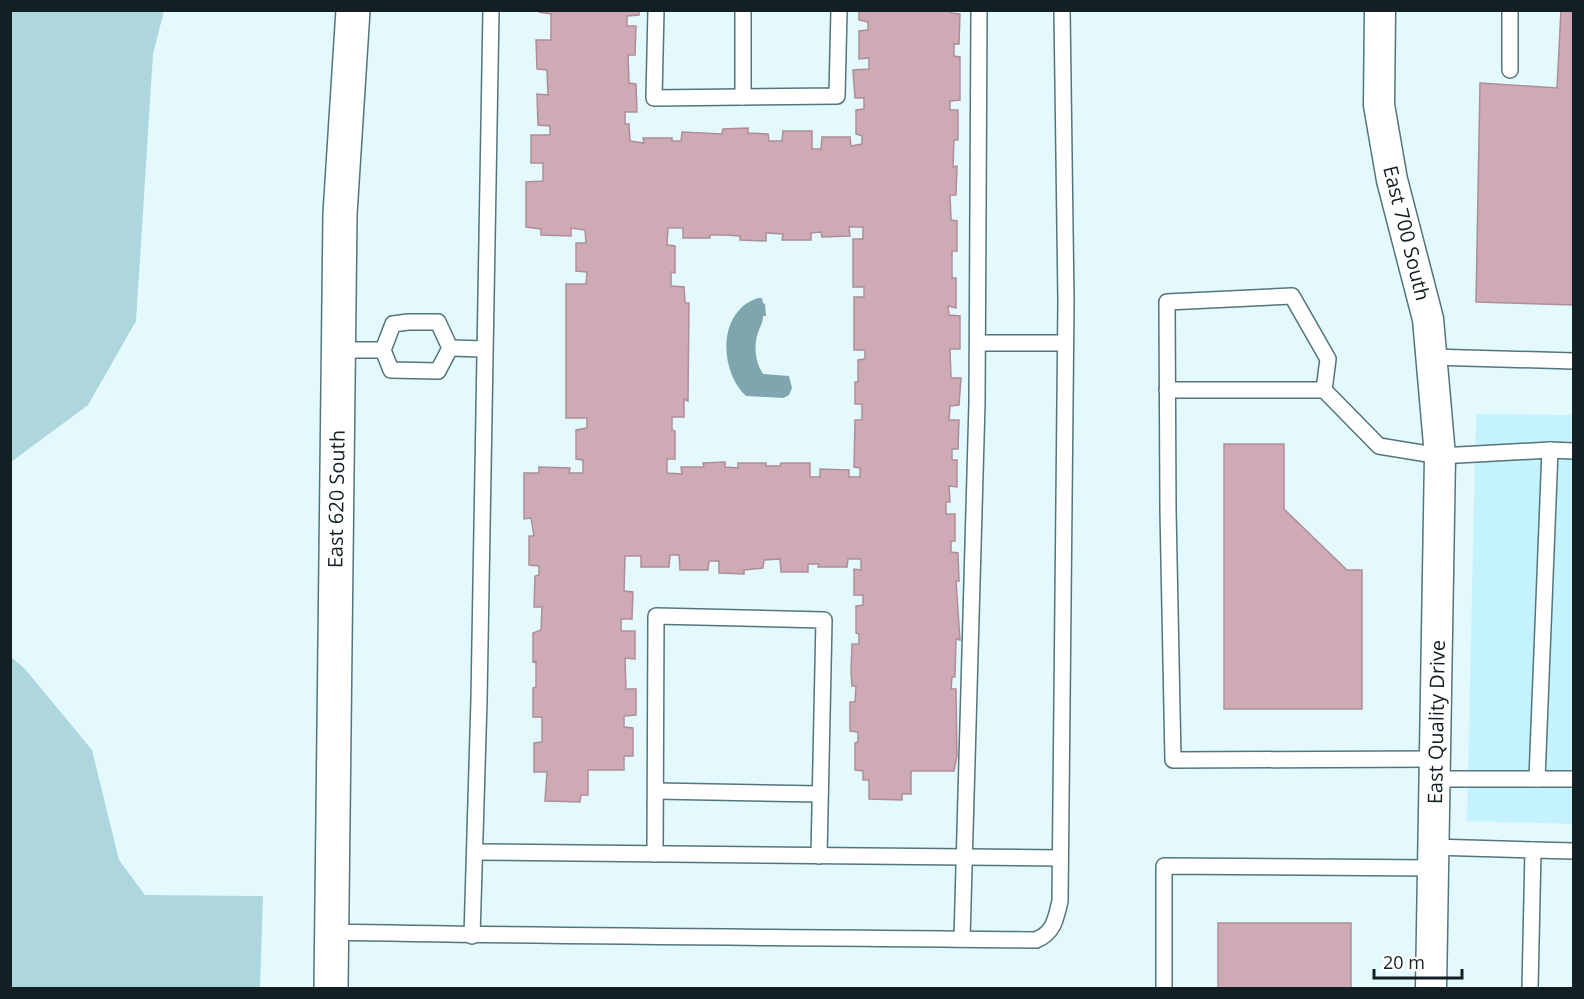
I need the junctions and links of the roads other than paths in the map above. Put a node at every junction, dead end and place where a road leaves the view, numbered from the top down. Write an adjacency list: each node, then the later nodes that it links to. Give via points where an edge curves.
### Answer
1 (353, 10): 16 (street, East 620 South, via 340,214)
2 (491, 10): 15 (lane)
3 (656, 10): 11 (lane, via 654,98)
4 (743, 10): 11 (lane)
5 (840, 10): 11 (lane, via 837,96)
6 (979, 10): 13 (lane)
7 (1062, 10): 12 (lane)
8 (1380, 10): 18 (street, East 700 South, via 1379,105 1392,180 1428,319)
9 (1510, 10): 10 (lane)
10 (1510, 70)
11 (743, 97)
12 (1065, 343): 13 (lane); 37 (lane)
13 (978, 344): 36 (lane)
14 (450, 348): 15 (lane); 17 (lane, via 438,371 392,370); 17 (lane, via 438,322 408,322 393,324)
15 (484, 349): 32 (lane)
16 (338, 350): 17 (lane); 38 (street, East 620 South)
17 (383, 350)
18 (1431, 357): 19 (lane); 24 (street, East 700 South)
19 (1574, 361)
20 (1167, 390): 21 (lane); 21 (lane, via 1167,302 1292,296 1328,359); 25 (lane, via 1173,760)
21 (1324, 390): 24 (lane, via 1379,446)
22 (1550, 450): 23 (lane); 24 (lane); 26 (lane)
23 (1574, 451)
24 (1440, 456): 25 (street, East Quality Drive)
25 (1435, 769): 26 (lane); 35 (street, East Quality Drive)
26 (1537, 779): 27 (lane)
27 (1574, 779)
28 (656, 791): 29 (lane); 29 (lane, via 656,616 824,620); 33 (lane)
29 (820, 794): 34 (lane)
30 (1533, 850): 31 (lane); 35 (lane); 44 (lane)
31 (1574, 851)
32 (475, 852): 33 (lane); 39 (lane)
33 (655, 854): 34 (lane)
34 (819, 856): 36 (lane)
35 (1433, 857): 42 (lane, via 1164,866); 43 (street, East Quality Drive)
36 (965, 858): 37 (lane); 40 (lane)
37 (1060, 858): 40 (lane, via 1060,901 1055,922 1046,936 1036,940)
38 (332, 932): 39 (lane); 41 (street, East 620 South)
39 (472, 936): 40 (lane)
40 (962, 939)
41 (331, 988)
42 (1164, 988)
43 (1431, 988)
44 (1530, 988)

